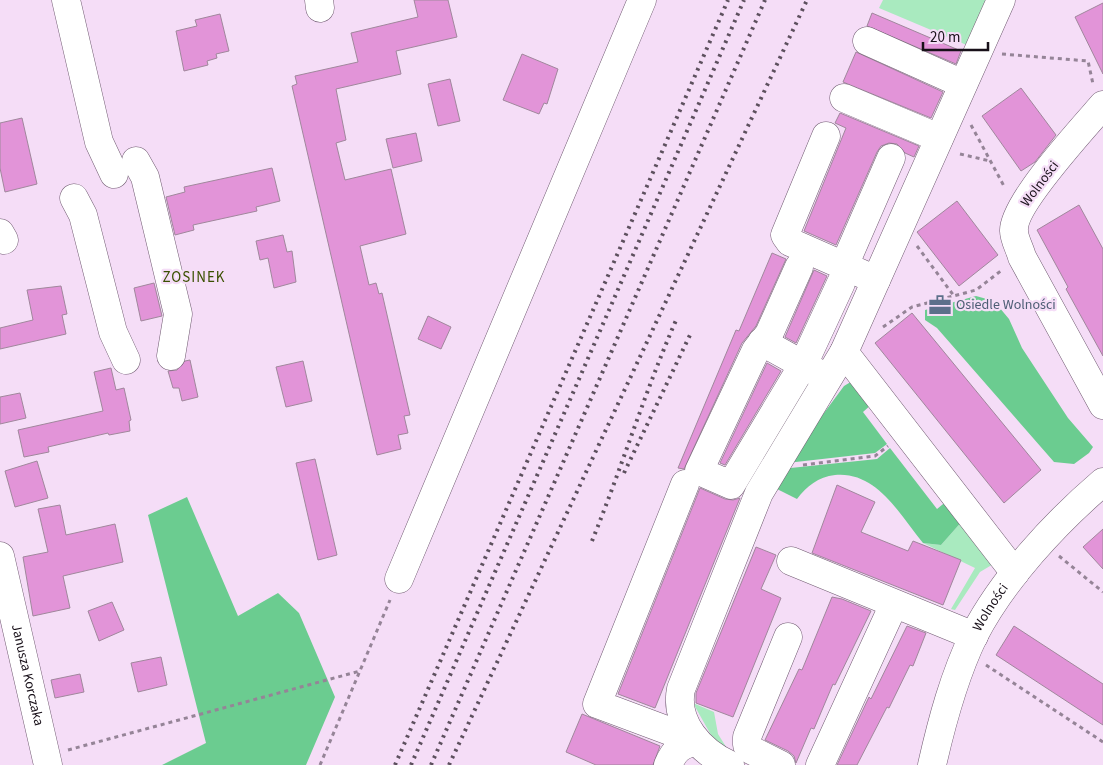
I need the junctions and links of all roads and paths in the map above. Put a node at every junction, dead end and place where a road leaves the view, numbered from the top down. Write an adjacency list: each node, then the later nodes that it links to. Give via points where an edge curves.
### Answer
1 (66, 0): 24 (street, via 99,142 125,168 145,177 178,314)
2 (642, 0): 37 (street)
3 (1001, 0): 5 (street)
4 (868, 41): 6 (street)
5 (977, 52): 6 (street); 7 (path, via 1088,61)
6 (960, 91): 10 (street); 12 (path)
7 (1098, 96): 28 (street, Wolności, via 1019,212 1014,230 1022,257)
8 (844, 98): 10 (street)
9 (826, 136): 18 (street, via 785,235 790,242)
10 (936, 143): 12 (path); 15 (street)
11 (891, 158): 18 (street)
12 (991, 161): 13 (path)
13 (1007, 191)
14 (74, 198): 25 (street, via 84,215 113,332)
15 (901, 224): 19 (street); 20 (path)
16 (799, 267): 22 (street, via 769,334)
17 (1007, 267): 20 (path, via 976,290)
18 (843, 275): 19 (street); 26 (street)
19 (876, 280): 23 (street)
20 (954, 296): 21 (path, via 912,307)
21 (876, 332)
22 (762, 342): 26 (street); 26 (street, via 700,471 731,485)
23 (844, 352): 27 (street); 29 (street)
24 (171, 356)
25 (126, 360)
26 (803, 365): 27 (street)
27 (828, 379): 30 (street)
28 (1103, 405)
29 (907, 432): 30 (path, via 875,456); 36 (street)
30 (774, 468): 44 (street, via 759,492 681,690 682,713)
31 (1103, 482): 36 (street, Wolności, via 1079,502)
32 (685, 484): 44 (street, via 597,704)
33 (1055, 552): 38 (path)
34 (0, 556): 46 (street, Janusza Korczaka)
35 (791, 561): 39 (street)
36 (1015, 573): 40 (street, Wolności)
37 (399, 579): 43 (path)
38 (1103, 592)
39 (894, 604): 40 (street); 51 (street)
40 (974, 636): 52 (street, Wolności, via 942,717)
41 (788, 637): 50 (street, via 747,737 751,750)
42 (985, 665): 45 (path)
43 (360, 671): 46 (path); 47 (path)
44 (696, 741): 48 (street, via 681,745 674,751); 49 (street, via 708,753)
45 (1103, 742)
46 (47, 760)
47 (320, 765)
48 (668, 765)
49 (730, 765)
50 (781, 765)
51 (820, 765)
52 (932, 765)

